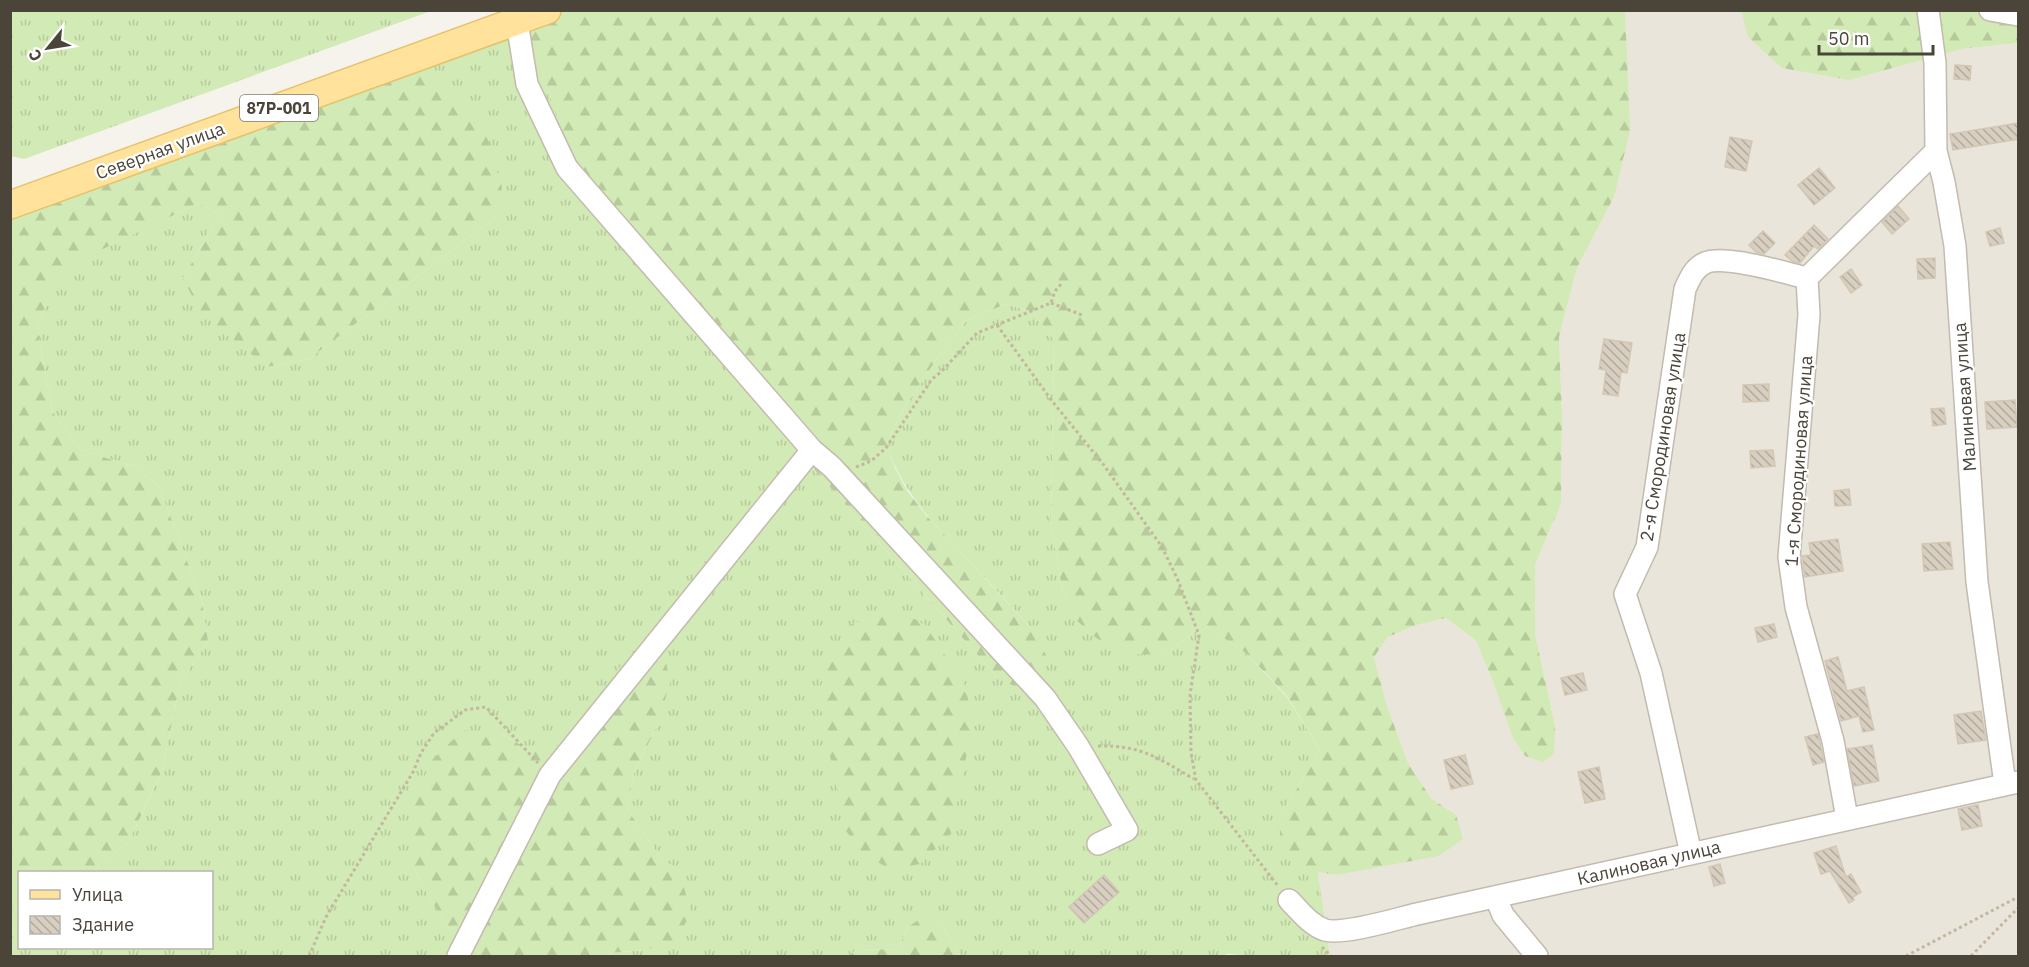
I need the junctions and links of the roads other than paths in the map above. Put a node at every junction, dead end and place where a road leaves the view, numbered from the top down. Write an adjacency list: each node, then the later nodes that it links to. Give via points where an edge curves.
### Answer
1 (547, 10): 5 (main road, Северная улица / 87Р-001)
2 (1928, 10): 6 (street, Малиновая улица, via 1935,63)
3 (1990, 10): 4 (street)
4 (2019, 15)
5 (517, 22): 7 (main road, Северная улица / 87Р-001); 9 (street, via 527,84 567,168)
6 (1936, 151): 8 (street); 10 (street, Малиновая улица, via 1955,246 1977,582)
7 (14, 200)
8 (1807, 278): 11 (street, 1-я Смородиновая улица, via 1809,315 1789,557 1796,607 1833,741); 13 (street, 2-я Смородиновая улица, via 1725,260 1706,263 1693,272 1685,289 1647,547 1625,594 1651,673)
9 (813, 450): 12 (street, via 1045,698 1127,830); 16 (street, via 550,775)
10 (2012, 783): 11 (street, Калиновая улица)
11 (1847, 818): 13 (street, Калиновая улица)
12 (1098, 844)
13 (1691, 854): 14 (street, Калиновая улица)
14 (1496, 898): 15 (street, Калиновая улица, via 1361,928 1327,930 1312,923); 17 (street, via 1503,915)
15 (1289, 900)
16 (458, 957)
17 (1537, 957)

